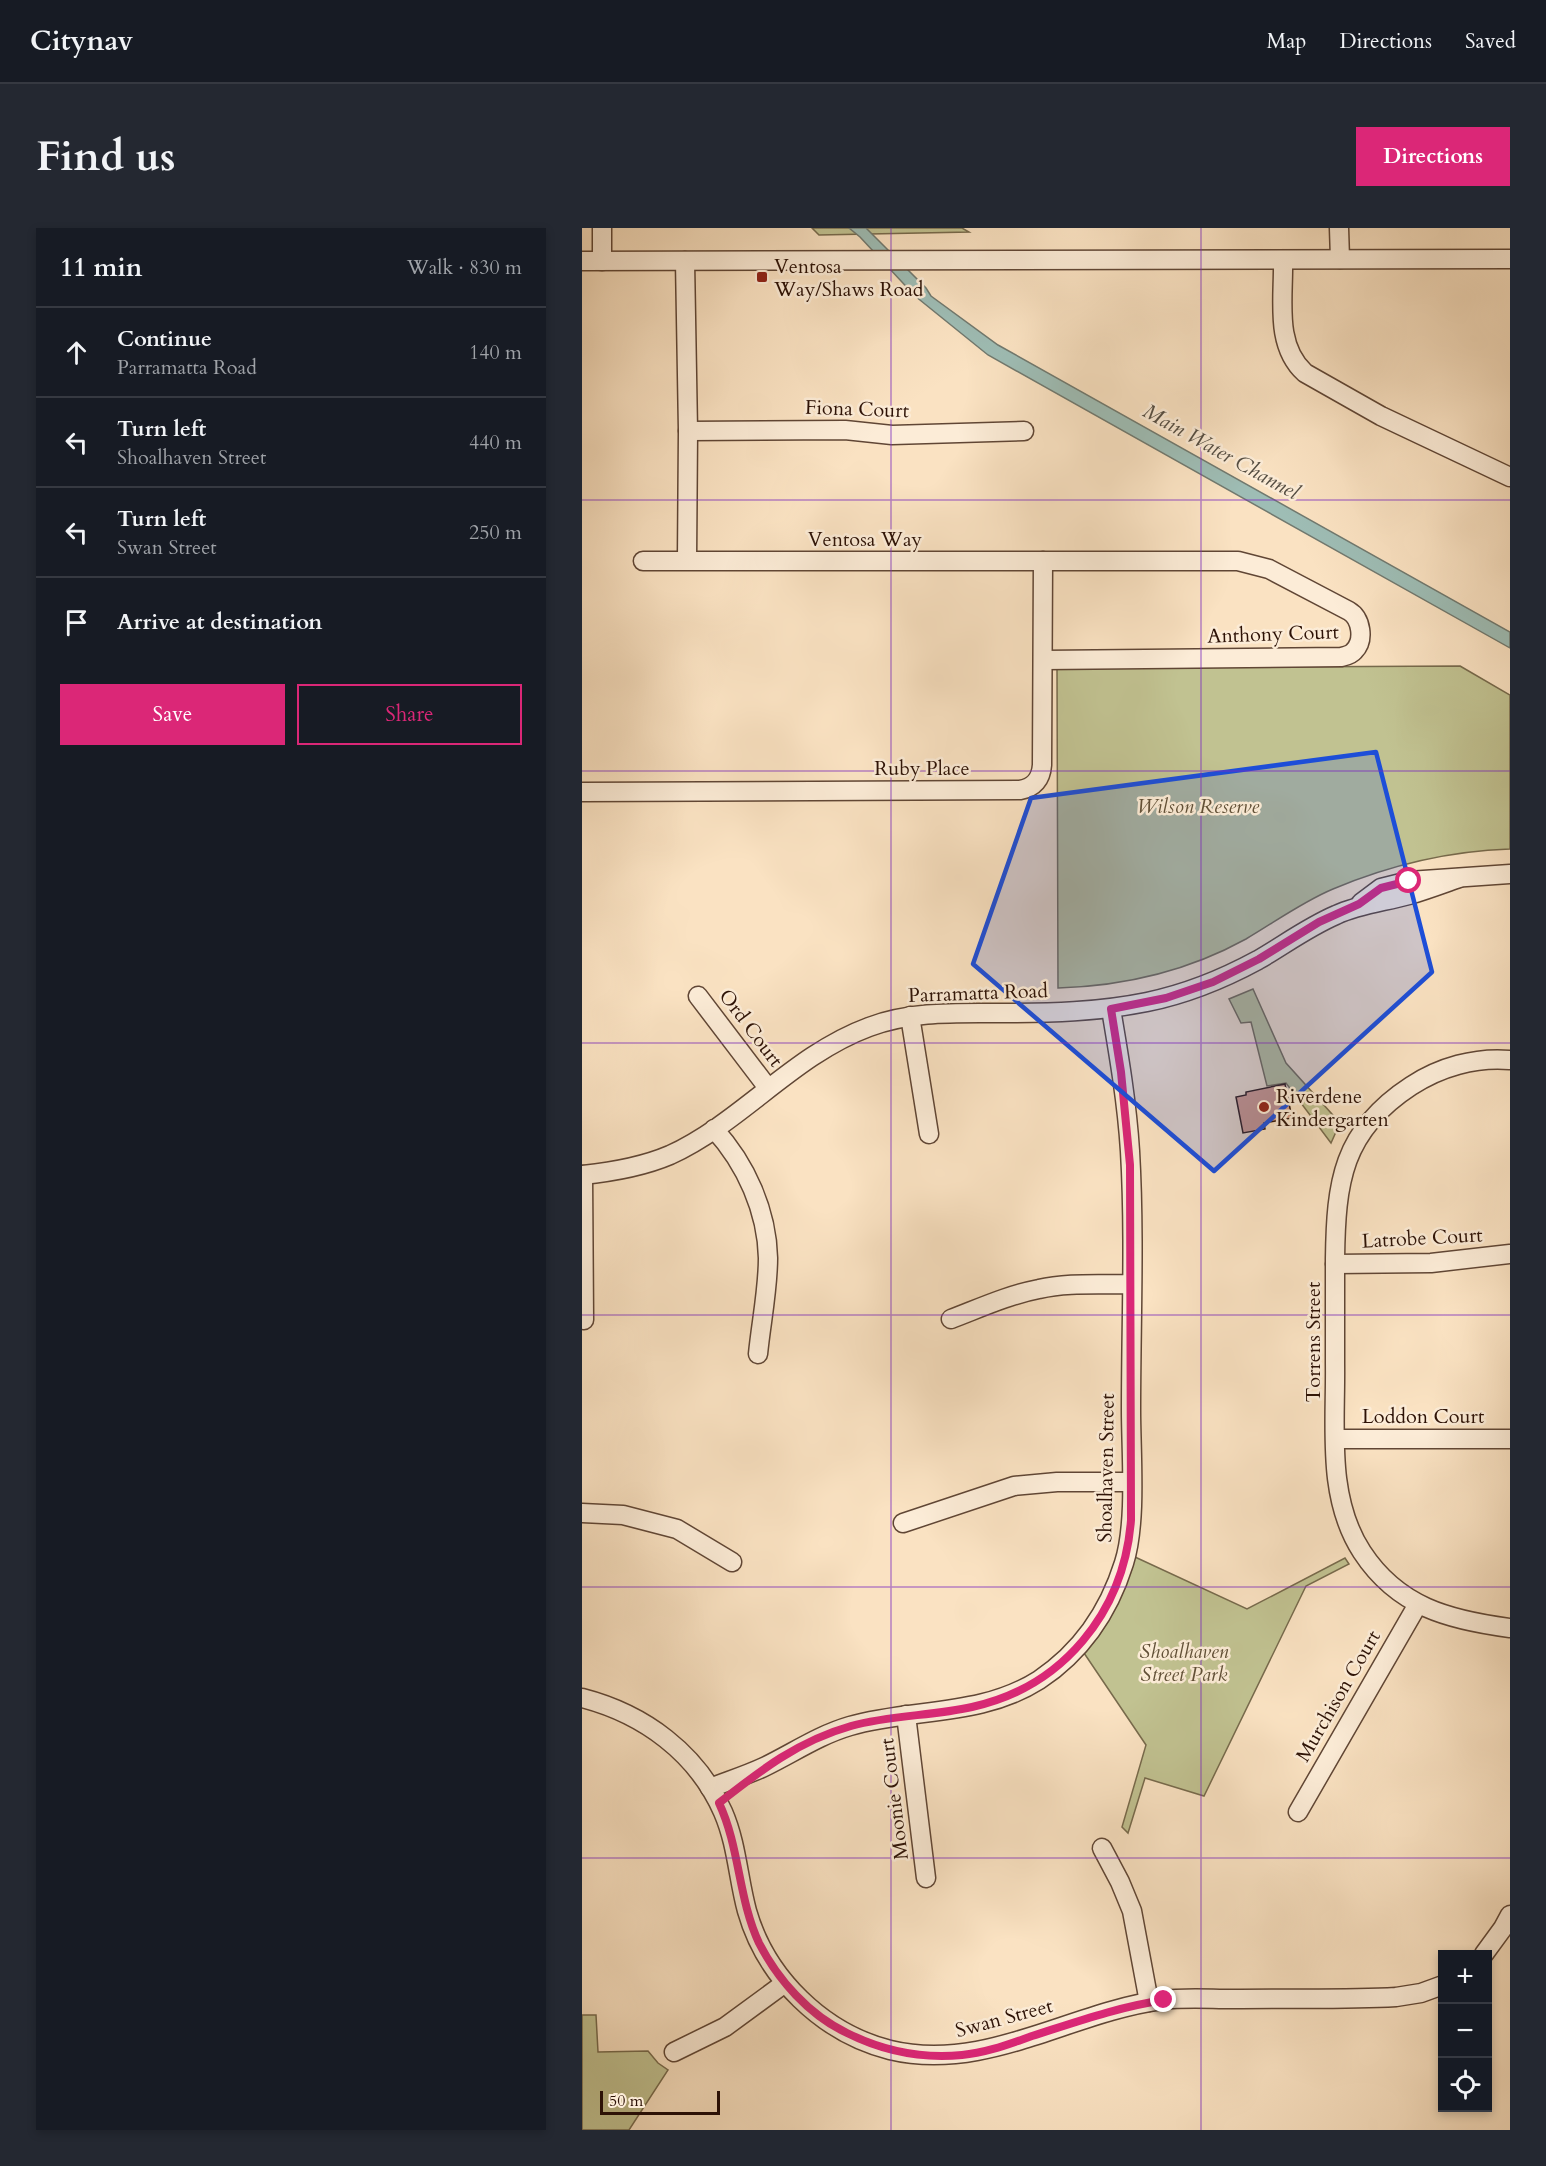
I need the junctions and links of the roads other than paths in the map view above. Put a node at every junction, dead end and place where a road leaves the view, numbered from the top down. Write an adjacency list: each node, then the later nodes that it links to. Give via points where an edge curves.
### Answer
1 (602, 228): 7 (street)
2 (1339, 228): 3 (street)
3 (1340, 259): 4 (street); 5 (street)
4 (1510, 259)
5 (1283, 260): 8 (street); 11 (street, via 1284,339 1299,367 1381,416)
6 (582, 261): 7 (street)
7 (602, 261): 8 (street)
8 (686, 261): 9 (street)
9 (688, 431): 10 (street, Fiona Court, via 844,430 892,435); 12 (street)
10 (1024, 431)
11 (1510, 477)
12 (687, 560): 13 (street, Ventosa Way); 14 (street, Ventosa Way)
13 (643, 561)
14 (1042, 561): 15 (street, Ruby Place); 15 (street, Anthony Court, via 1249,562 1269,568 1353,613 1360,630 1354,651 1341,657)
15 (1044, 660): 16 (street, Ruby Place, via 1042,770 1036,783 1024,789)
16 (582, 792)
17 (1510, 874): 19 (street, Parramatta Road, via 1409,881 1389,886 1213,982 1166,998)
18 (698, 996): 22 (street, Ord Court)
19 (1111, 1009): 20 (street, Parramatta Road); 28 (street, Shoalhaven Street, via 1130,1149)
20 (910, 1016): 22 (street, Parramatta Road, via 883,1022 831,1044); 24 (street)
21 (1510, 1060): 27 (street, Torrens Street, via 1476,1061 1434,1073 1403,1091 1365,1127 1338,1190)
22 (768, 1088): 23 (street, Parramatta Road)
23 (714, 1129): 25 (street, Parramatta Road, via 645,1164); 31 (street, via 728,1144 754,1189 766,1229 768,1259)
24 (929, 1134)
25 (582, 1175): 30 (street)
26 (1510, 1254): 27 (street, Latrobe Court, via 1431,1263)
27 (1335, 1264): 32 (street, Torrens Street)
28 (1131, 1284): 29 (street, via 1039,1288); 34 (street, Shoalhaven Street)
29 (951, 1319)
30 (584, 1320)
31 (758, 1354)
32 (1336, 1439): 33 (street, Loddon Court); 38 (street, Torrens Street, via 1338,1490 1353,1537 1381,1575)
33 (1510, 1439)
34 (1131, 1482): 36 (street, via 1014,1486); 41 (street, Shoalhaven Street, via 1125,1560 1104,1611 1077,1648 1038,1681 996,1701)
35 (582, 1512): 37 (street, via 623,1515 677,1529)
36 (903, 1522)
37 (732, 1562)
38 (1418, 1604): 39 (street, Torrens Street, via 1457,1619); 43 (street, Murchison Court)
39 (1510, 1628)
40 (582, 1698): 42 (street, Swan Street, via 624,1713 663,1735 686,1756)
41 (906, 1715): 42 (street, Shoalhaven Street, via 826,1734); 45 (street, Moonie Court)
42 (714, 1796): 48 (street, Swan Street, via 733,1840 753,1928)
43 (1298, 1812)
44 (1102, 1848): 50 (street, via 1132,1911)
45 (926, 1878)
46 (1508, 1925): 47 (street)
47 (1487, 1950)
48 (785, 1983): 50 (street, Swan Street, via 812,2010 841,2030 888,2049 925,2056 986,2050); 51 (street, via 725,2027)
49 (1438, 1987): 50 (street, Swan Street, via 1396,1997)
50 (1149, 2002)
51 (674, 2052)

